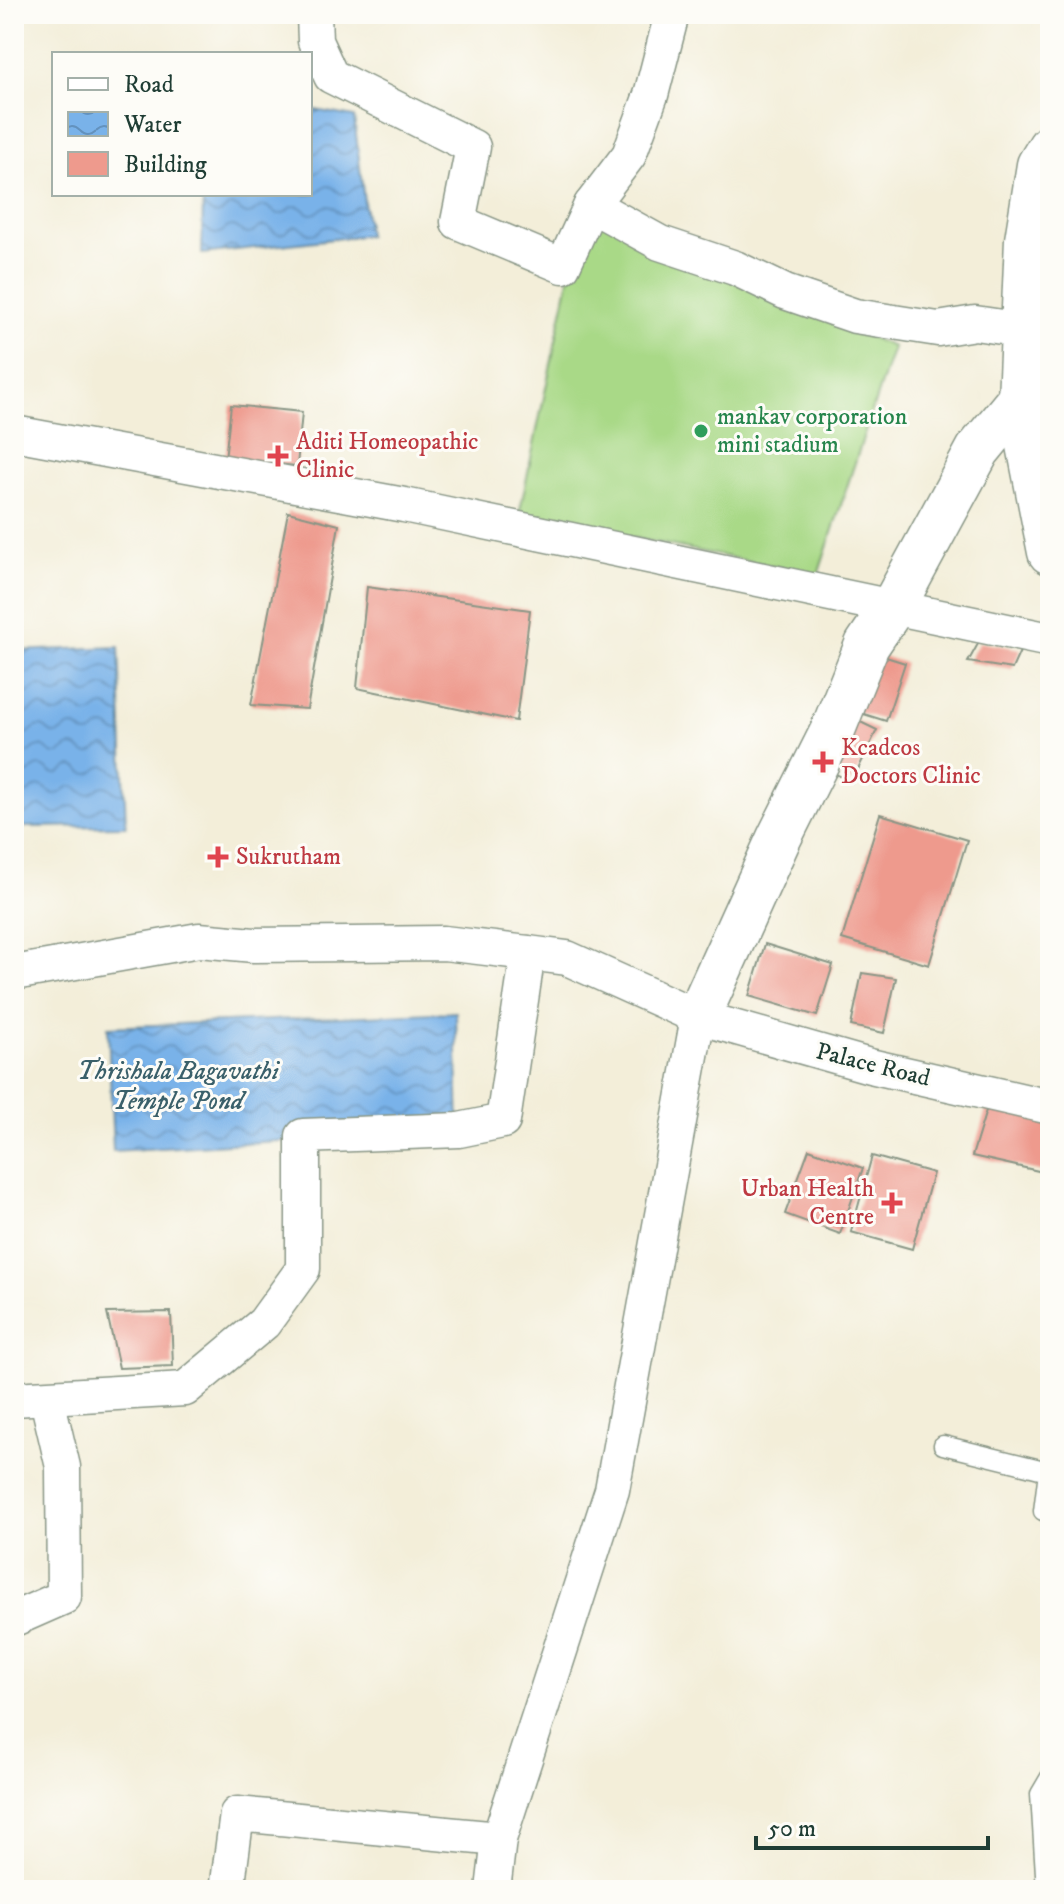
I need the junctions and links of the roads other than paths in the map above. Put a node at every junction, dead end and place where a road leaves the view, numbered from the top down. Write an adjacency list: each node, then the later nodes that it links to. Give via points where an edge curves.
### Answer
1 (314, 14): 4 (street, via 315,41 331,76 473,147 458,222 563,266)
2 (672, 14): 4 (street, via 629,155)
3 (1050, 147): 5 (street, via 1039,165 1027,240)
4 (591, 205): 5 (street, via 660,243 855,316 938,329 975,323)
5 (1022, 330): 6 (street)
6 (1020, 399): 8 (street); 9 (street, via 978,450)
7 (14, 433): 9 (street, via 404,505)
8 (1050, 552)
9 (894, 605): 10 (street); 13 (street, via 867,645 832,732)
10 (1050, 640)
11 (528, 953): 12 (street, Palace Road, via 444,943 254,945 199,940); 13 (street, Palace Road, via 567,958); 15 (street, via 503,1121 459,1130 303,1136 303,1269 264,1323 185,1389)
12 (14, 973)
13 (698, 1017): 14 (street, Palace Road, via 870,1066); 20 (street, via 612,1490)
14 (1050, 1107)
15 (30, 1399): 18 (street, via 63,1467 64,1597)
16 (943, 1445): 17 (lane, via 1048,1471 1043,1511)
17 (1050, 1514)
18 (14, 1619)
19 (1050, 1777): 23 (lane, via 1040,1794)
20 (499, 1839): 21 (street, via 237,1814); 22 (street)
21 (227, 1890)
22 (493, 1890)
23 (1046, 1890)

